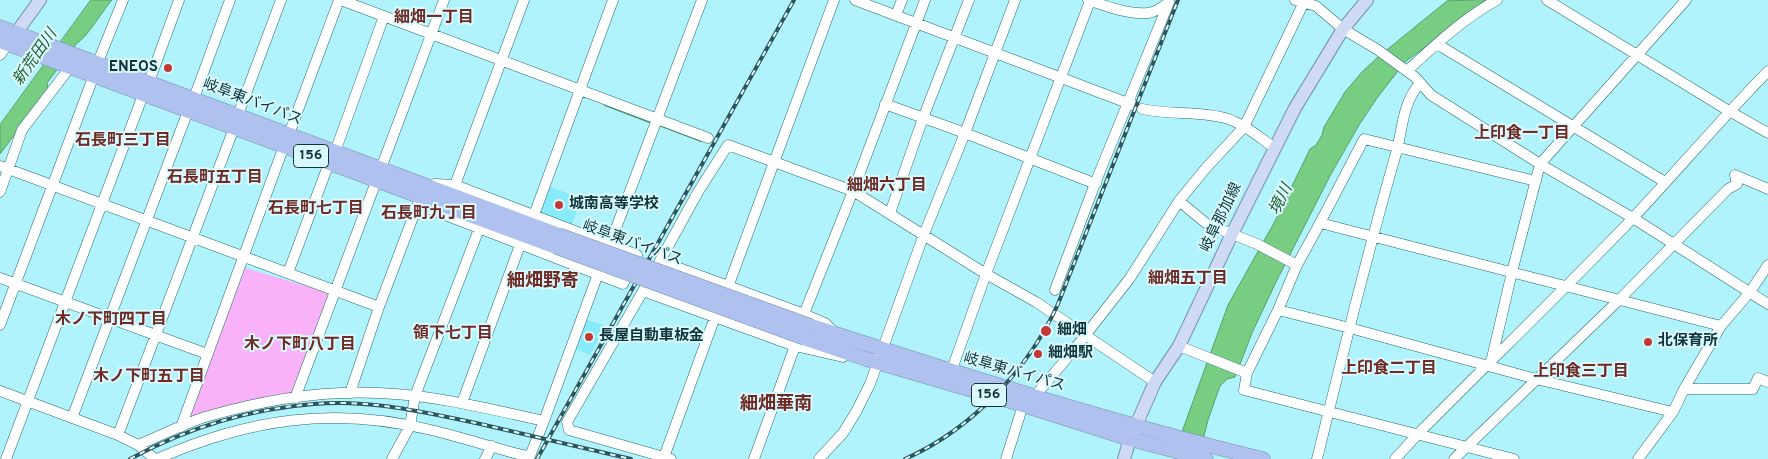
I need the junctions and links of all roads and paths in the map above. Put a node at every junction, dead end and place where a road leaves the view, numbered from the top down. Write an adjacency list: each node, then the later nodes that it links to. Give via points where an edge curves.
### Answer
1 (40, 0): 32 (main road)
2 (123, 0): 38 (street)
3 (179, 0): 43 (street)
4 (230, 0): 46 (street)
5 (282, 0): 51 (street)
6 (340, 0): 24 (street); 57 (street)
7 (444, 0): 30 (street)
8 (524, 0): 36 (street)
9 (613, 0): 44 (street)
10 (702, 0): 50 (street)
11 (834, 0): 62 (street)
12 (856, 0): 25 (street)
13 (902, 0): 25 (street)
14 (925, 0): 27 (street)
15 (969, 0): 31 (street)
16 (1015, 0): 34 (street)
17 (1089, 0): 22 (street, via 1148,13); 41 (street)
18 (1367, 0): 29 (main road, 岐阜那加線)
19 (1497, 0): 33 (street)
20 (1547, 0): 35 (street)
21 (1686, 0): 35 (street)
22 (1172, 1): 47 (street)
23 (1301, 1): 29 (street, via 1316,6); 52 (street)
24 (361, 3): 26 (street)
25 (896, 15): 27 (street)
26 (384, 16): 30 (street); 60 (street)
27 (916, 22): 31 (street); 45 (street)
28 (0, 27): 32 (highway, 岐阜東バイパス / 156)
29 (1343, 29): 39 (street); 58 (main road, 岐阜那加線)
30 (431, 34): 36 (street); 65 (street)
31 (955, 37): 34 (street); 49 (street)
32 (6, 43): 37 (highway, 岐阜東バイパス / 156, via 50,52)
33 (1437, 44): 39 (street); 53 (street)
34 (995, 53): 41 (street); 54 (street)
35 (1636, 54): 48 (street); 53 (street)
36 (502, 60): 44 (street); 70 (street)
37 (70, 62): 38 (highway, 岐阜東バイパス / 156); 64 (street, via 22,130)
38 (96, 69): 43 (highway, 岐阜東バイパス / 156); 69 (street)
39 (1406, 70): 42 (street)
40 (1768, 71): 48 (street)
41 (1061, 77): 47 (street); 61 (street)
42 (1420, 83): 59 (street, via 1406,103); 63 (street, via 1431,95)
43 (146, 88): 46 (highway, 岐阜東バイパス / 156); 76 (street)
44 (580, 90): 50 (street); 78 (street)
45 (885, 104): 49 (street); 73 (street)
46 (191, 105): 51 (highway, 岐阜東バイパス / 156); 80 (street)
47 (1134, 105): 52 (street, via 1226,118); 68 (street)
48 (1729, 111): 55 (street); 67 (street)
49 (924, 118): 54 (street); 77 (street)
50 (657, 119): 56 (street); 87 (street)
51 (236, 121): 57 (highway, 岐阜東バイパス / 156); 86 (street)
52 (1244, 126): 58 (street); 75 (street)
53 (1573, 127): 63 (street); 67 (street)
54 (966, 133): 61 (street); 83 (street)
55 (1768, 133)
56 (708, 138)
57 (286, 140): 60 (highway, 岐阜東バイパス / 156); 90 (street)
58 (1275, 148): 84 (main road, 岐阜那加線)
59 (1398, 148): 66 (street); 81 (street, via 1364,139); 85 (street)
60 (332, 158): 65 (highway, 岐阜東バイパス / 156); 95 (street)
61 (1030, 159): 68 (street); 97 (street)
62 (774, 163): 73 (street); 91 (street, via 728,145); 101 (street)
63 (1540, 164): 66 (street); 79 (street)
64 (4, 168): 69 (street); 74 (street)
65 (378, 174): 72 (highway, 岐阜東バイパス / 156); 102 (street)
66 (1536, 181): 94 (street)
67 (1665, 182): 79 (street)
68 (1096, 184): 103 (street)
69 (52, 185): 76 (street); 99 (street)
70 (455, 185): 72 (street, via 436,184); 78 (street)
71 (1768, 189): 88 (street, via 1735,175 1738,184 1728,189)
72 (423, 191): 82 (street, via 430,209); 109 (street); 116 (highway, 岐阜東バイパス / 156, bridge)
73 (853, 191): 77 (street); 116 (street)
74 (0, 192)
75 (1179, 201): 84 (street, via 1207,224); 118 (street, via 1141,261)
76 (102, 204): 80 (street); 107 (street)
77 (890, 213): 83 (street)
78 (534, 215): 87 (street)
79 (1632, 218): 88 (street); 100 (street)
80 (147, 220): 86 (street); 112 (street)
81 (1320, 223): 85 (street); 92 (street)
82 (479, 229): 89 (street); 131 (street)
83 (924, 234): 97 (street); 121 (street)
84 (1232, 234): 92 (street); 119 (main road, 岐阜那加線)
85 (1372, 236): 94 (street); 115 (street)
86 (192, 237): 90 (street); 117 (street)
87 (610, 244): 96 (street, via 637,255 623,284)
88 (1673, 244): 105 (street); 106 (street)
89 (520, 245): 96 (street); 135 (street)
90 (244, 256): 95 (street); 120 (street)
91 (660, 261): 101 (street); 104 (street)
92 (1297, 265): 110 (street)
93 (1768, 265): 105 (street)
94 (1512, 272): 100 (street); 122 (street)
95 (288, 273): 102 (street)
96 (598, 274): 139 (street)
97 (986, 274): 118 (street); 123 (street)
98 (0, 278): 99 (street)
99 (16, 283): 107 (street); 113 (street)
100 (1566, 286): 106 (street); 122 (street)
101 (728, 287): 116 (street)
102 (335, 290): 109 (street); 132 (street)
103 (1055, 290)
104 (643, 291): 111 (street); 149 (street, via 567,422 569,430)
105 (1750, 292): 108 (street); 114 (street)
106 (1619, 300): 114 (street); 125 (street)
107 (66, 302): 112 (street); 134 (street)
108 (1768, 304)
109 (379, 307): 130 (street)
110 (1278, 310): 115 (street); 124 (street)
111 (715, 317): 116 (street); 149 (street)
112 (110, 318): 117 (street); 138 (street)
113 (0, 325)
114 (1721, 326): 128 (street)
115 (1350, 328): 122 (street); 136 (street)
116 (804, 331): 121 (highway, 岐阜東バイパス / 156); 121 (highway, 岐阜東バイパス / 156, via 836,334); 154 (street)
117 (156, 335): 120 (street); 144 (street)
118 (1086, 335): 126 (street); 133 (street)
119 (1179, 346): 124 (street); 126 (main road, 岐阜那加線)
120 (207, 354): 142 (street)
121 (876, 356): 123 (highway, 岐阜東バイパス / 156); 133 (highway, 岐阜東バイパス / 156); 155 (street, via 870,384 856,412)
122 (1489, 362): 125 (street); 143 (street)
123 (951, 372): 133 (highway, 岐阜東バイパス / 156)
124 (1247, 373): 136 (street, via 1244,390)
125 (1536, 379): 137 (street); 148 (street)
126 (1155, 382): 140 (main road, 岐阜那加線)
127 (1768, 382): 128 (street, via 1758,378 1753,389)
128 (1684, 389): 137 (street)
129 (0, 391): 134 (street)
130 (350, 392): 131 (street); 132 (street)
131 (415, 396): 135 (street); 141 (street)
132 (296, 398): 142 (street, via 255,405)
133 (1028, 401): 140 (highway, 岐阜東バイパス / 156); 145 (highway, 岐阜東バイパス / 156); 156 (street)
134 (28, 402): 138 (street); 150 (street)
135 (462, 403): 139 (street)
136 (1329, 412): 143 (street); 160 (street)
137 (1673, 412): 164 (street)
138 (72, 418): 144 (street)
139 (544, 420): 147 (street, via 530,456)
140 (1136, 425): 145 (main road, 岐阜那加線); 159 (highway, 岐阜東バイパス / 156)
141 (410, 426): 147 (street); 151 (street, via 342,418 272,422 223,434); 152 (street)
142 (181, 427): 146 (street)
143 (1418, 434): 148 (street); 161 (street)
144 (118, 435): 146 (street)
145 (1130, 439): 157 (main road, 岐阜那加線); 158 (highway, 岐阜東バイパス / 156)
146 (138, 445): 151 (street)
147 (492, 446): 153 (street)
148 (1466, 447): 162 (street); 163 (street)
149 (668, 458)
150 (6, 459)
151 (156, 459)
152 (392, 459)
153 (486, 459)
154 (754, 459)
155 (819, 459)
156 (1006, 459)
157 (1124, 459)
158 (1206, 459)
159 (1263, 459)
160 (1318, 459)
161 (1395, 459)
162 (1454, 459)
163 (1514, 459)
164 (1638, 459)

